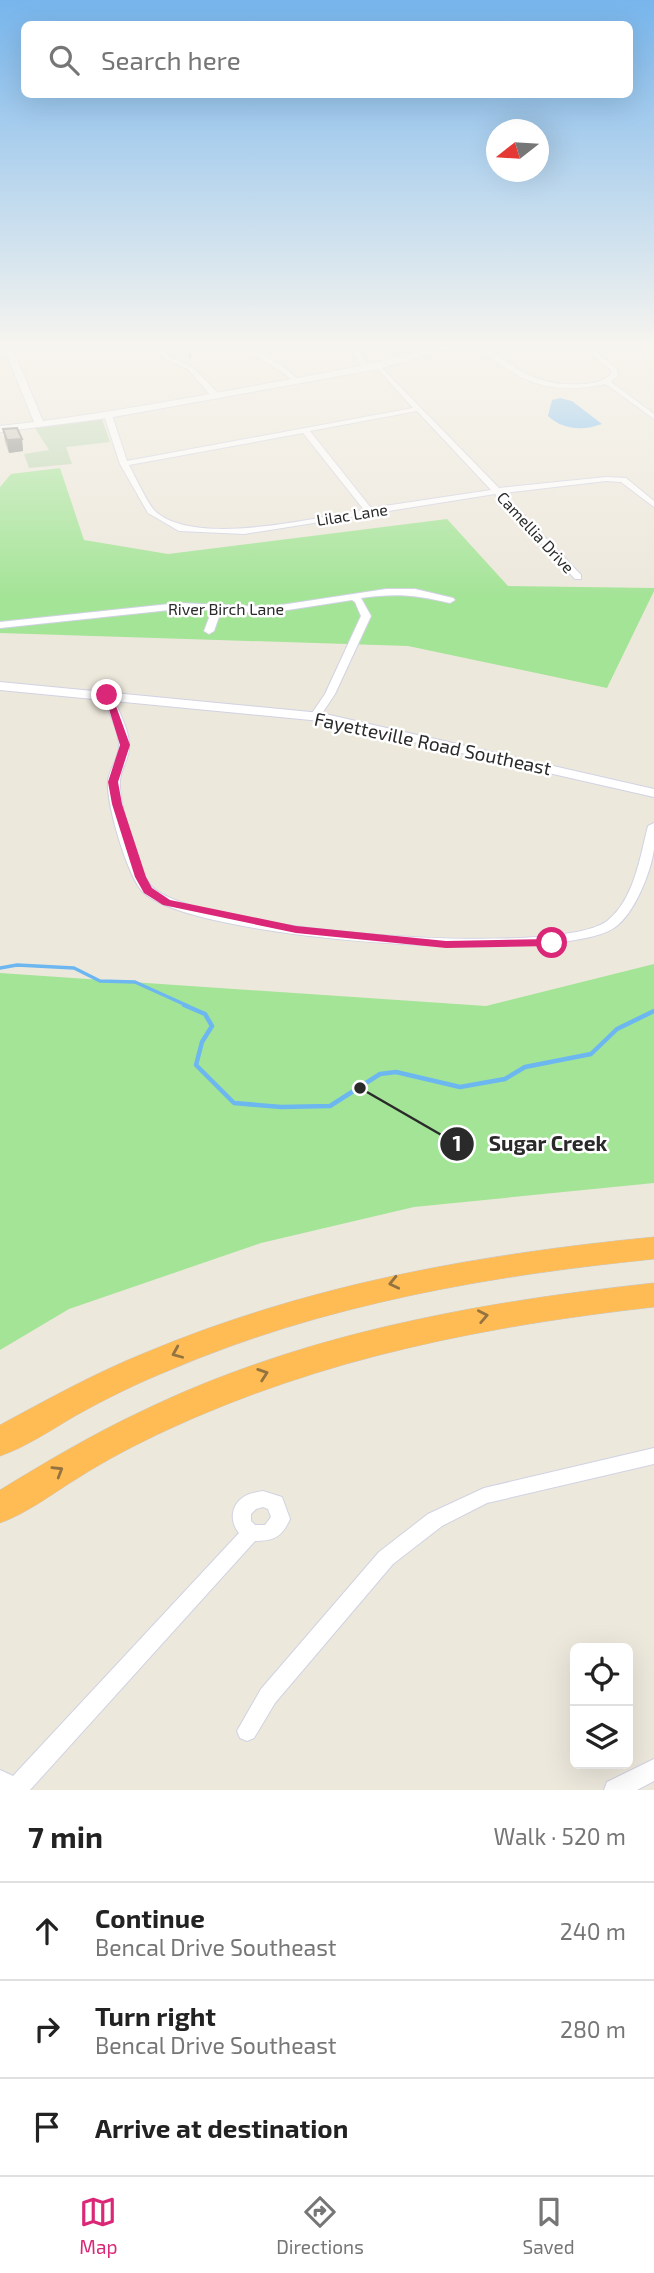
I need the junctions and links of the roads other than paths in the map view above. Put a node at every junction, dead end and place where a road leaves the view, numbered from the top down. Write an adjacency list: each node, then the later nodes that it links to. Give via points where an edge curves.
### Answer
1 (112, 429): 5 (street, Lilac Lane)
2 (314, 429): 4 (street)
3 (437, 429): 6 (street, Camellia Drive)
4 (306, 430): 5 (street); 8 (street)
5 (124, 464): 8 (street, Lilac Lane, via 152,513 179,528 244,531)
6 (497, 491): 7 (street, Lilac Lane, via 618,478); 8 (street, Lilac Lane); 9 (street, Camellia Drive)
7 (654, 505)
8 (369, 511)
9 (578, 577)
10 (352, 596): 11 (street, River Birch Lane, via 415,592); 12 (street, River Birch Lane, via 268,610); 17 (street, via 366,616)
11 (450, 600)
12 (217, 608): 13 (street, River Birch Lane, via 139,609); 14 (street)
13 (0, 625)
14 (209, 631)
15 (0, 686): 16 (street, Fayetteville Road Southeast)
16 (107, 695): 17 (street, Fayetteville Road Southeast); 19 (street, via 125,745 113,782 140,877 148,890 167,903 187,909 296,929 446,945 552,943 587,937 608,927 630,898)
17 (315, 716): 18 (street, Fayetteville Road Southeast)
18 (654, 793)
19 (654, 826)
20 (654, 1246): 22 (highway, one-way to 22, via 418,1278 319,1302 136,1370)
21 (654, 1295): 24 (highway, one-way to 21, via 146,1424 312,1357 499,1313)
22 (0, 1442)
23 (654, 1456): 26 (street, via 484,1496 435,1520 386,1559 268,1696)
24 (0, 1508)
25 (251, 1533): 29 (street)
26 (247, 1731)
27 (654, 1770): 30 (street)
28 (0, 1781): 29 (street)
29 (16, 1790)
30 (615, 1790)

